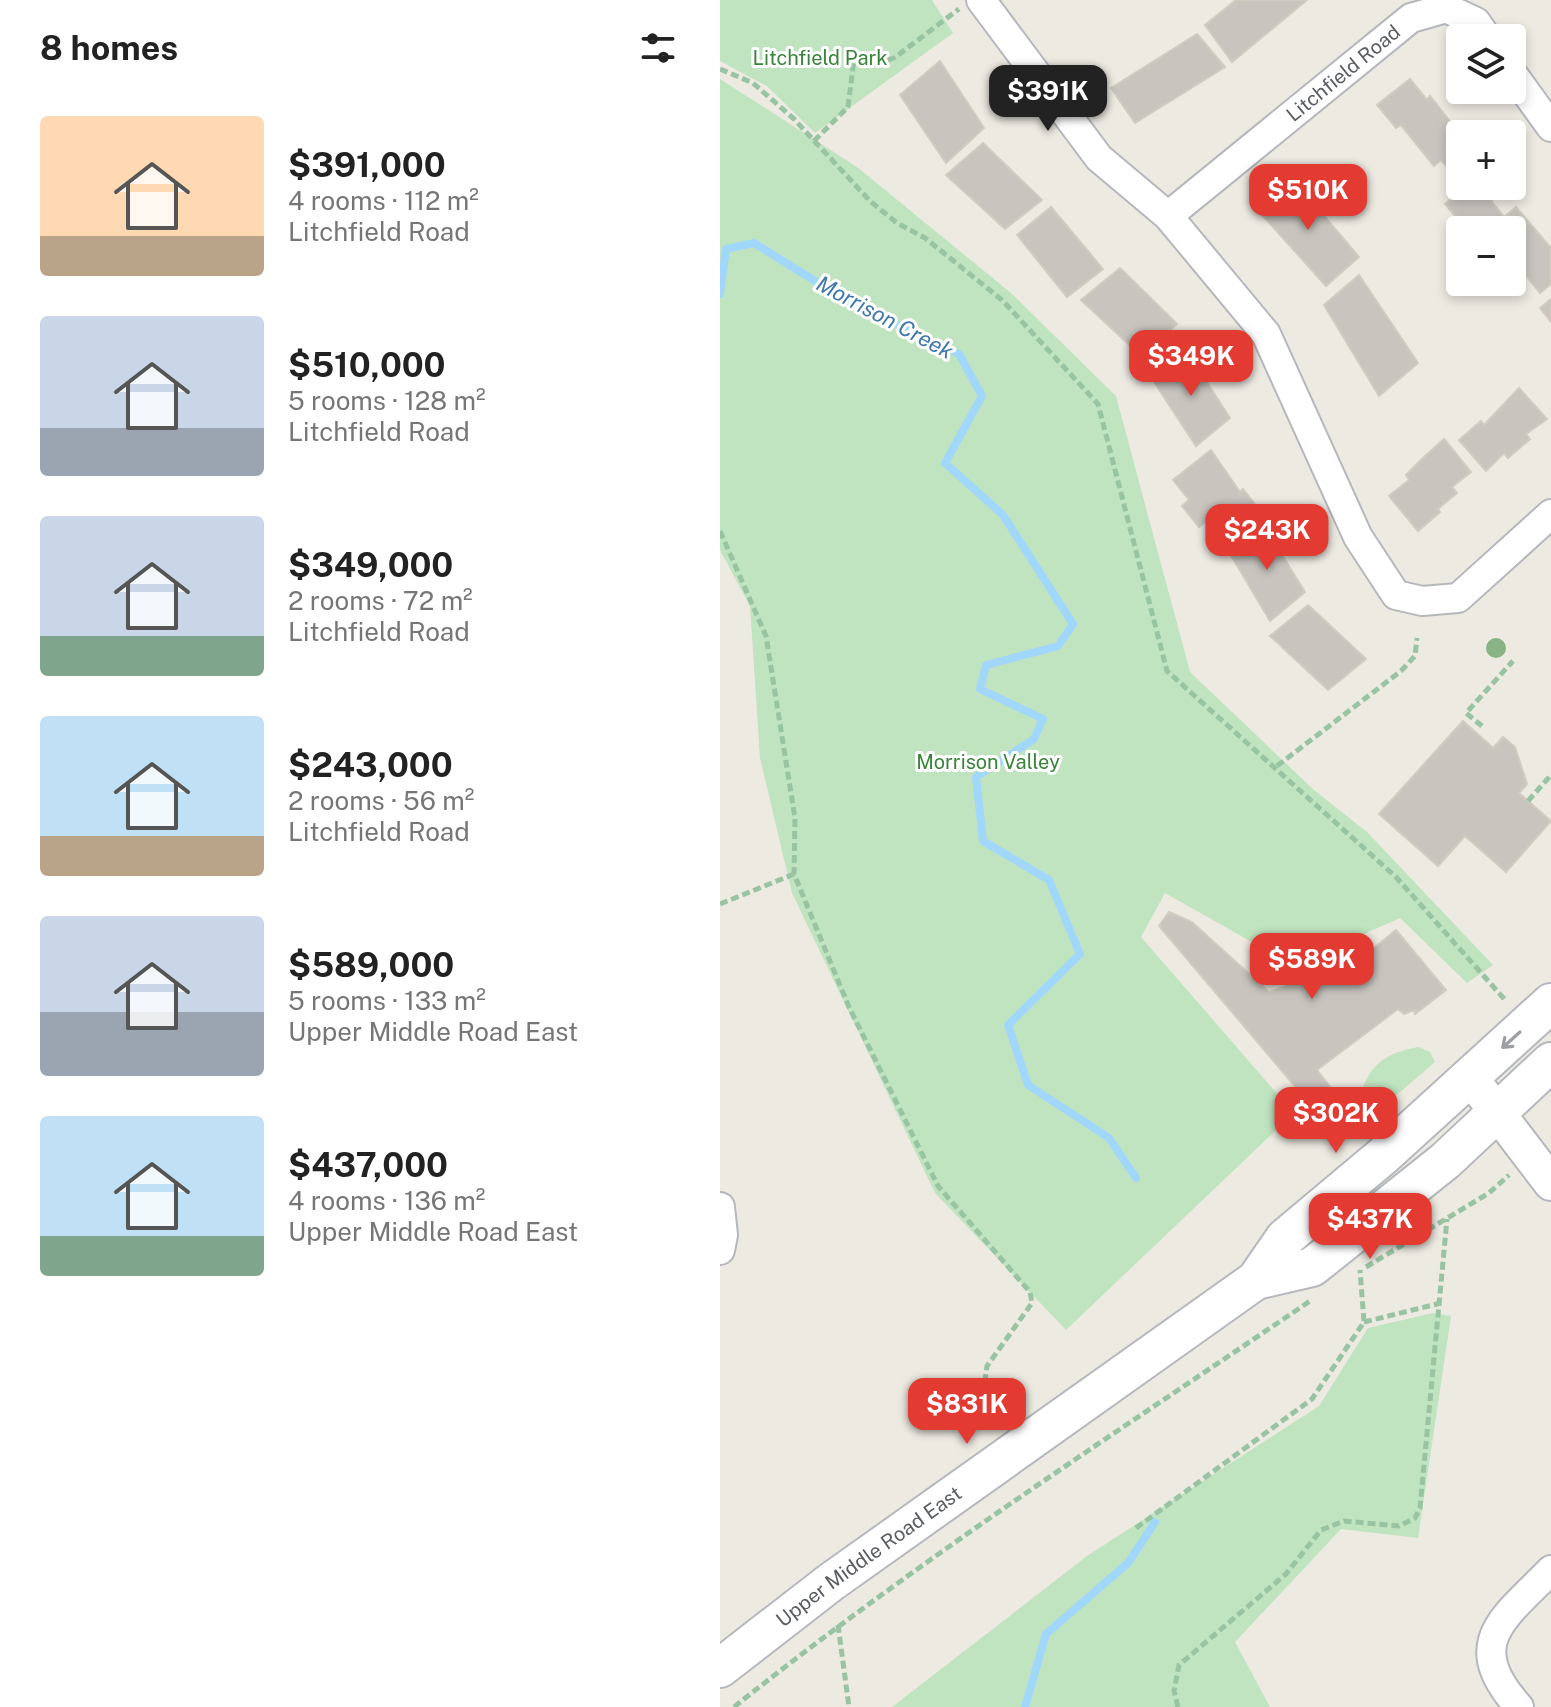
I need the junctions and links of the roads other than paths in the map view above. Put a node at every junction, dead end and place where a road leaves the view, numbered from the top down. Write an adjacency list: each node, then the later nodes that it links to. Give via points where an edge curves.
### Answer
1 (973, 3): 5 (street, via 1099,158)
2 (1477, 24): 5 (street, Litchfield Road, via 1446,8 1411,18)
3 (1526, 92): 4 (street)
4 (1551, 127)
5 (1168, 216): 6 (street, via 1266,334 1358,537 1396,595 1422,601 1458,598)
6 (1551, 514)
7 (1551, 1003): 9 (main road, Upper Middle Road East, one-way to 9)
8 (1551, 1062): 10 (main road, Upper Middle Road East)
9 (1470, 1077): 10 (street); 14 (main road, Upper Middle Road East, via 1285,1238)
10 (1498, 1113): 11 (street); 14 (main road, Upper Middle Road East, via 1312,1267)
11 (1551, 1183)
12 (720, 1207): 13 (street)
13 (720, 1250)
14 (1256, 1280): 16 (main road, Upper Middle Road East, via 831,1582)
15 (1551, 1570): 17 (street, via 1502,1620 1492,1640 1490,1666)
16 (720, 1668)
17 (1519, 1707)

